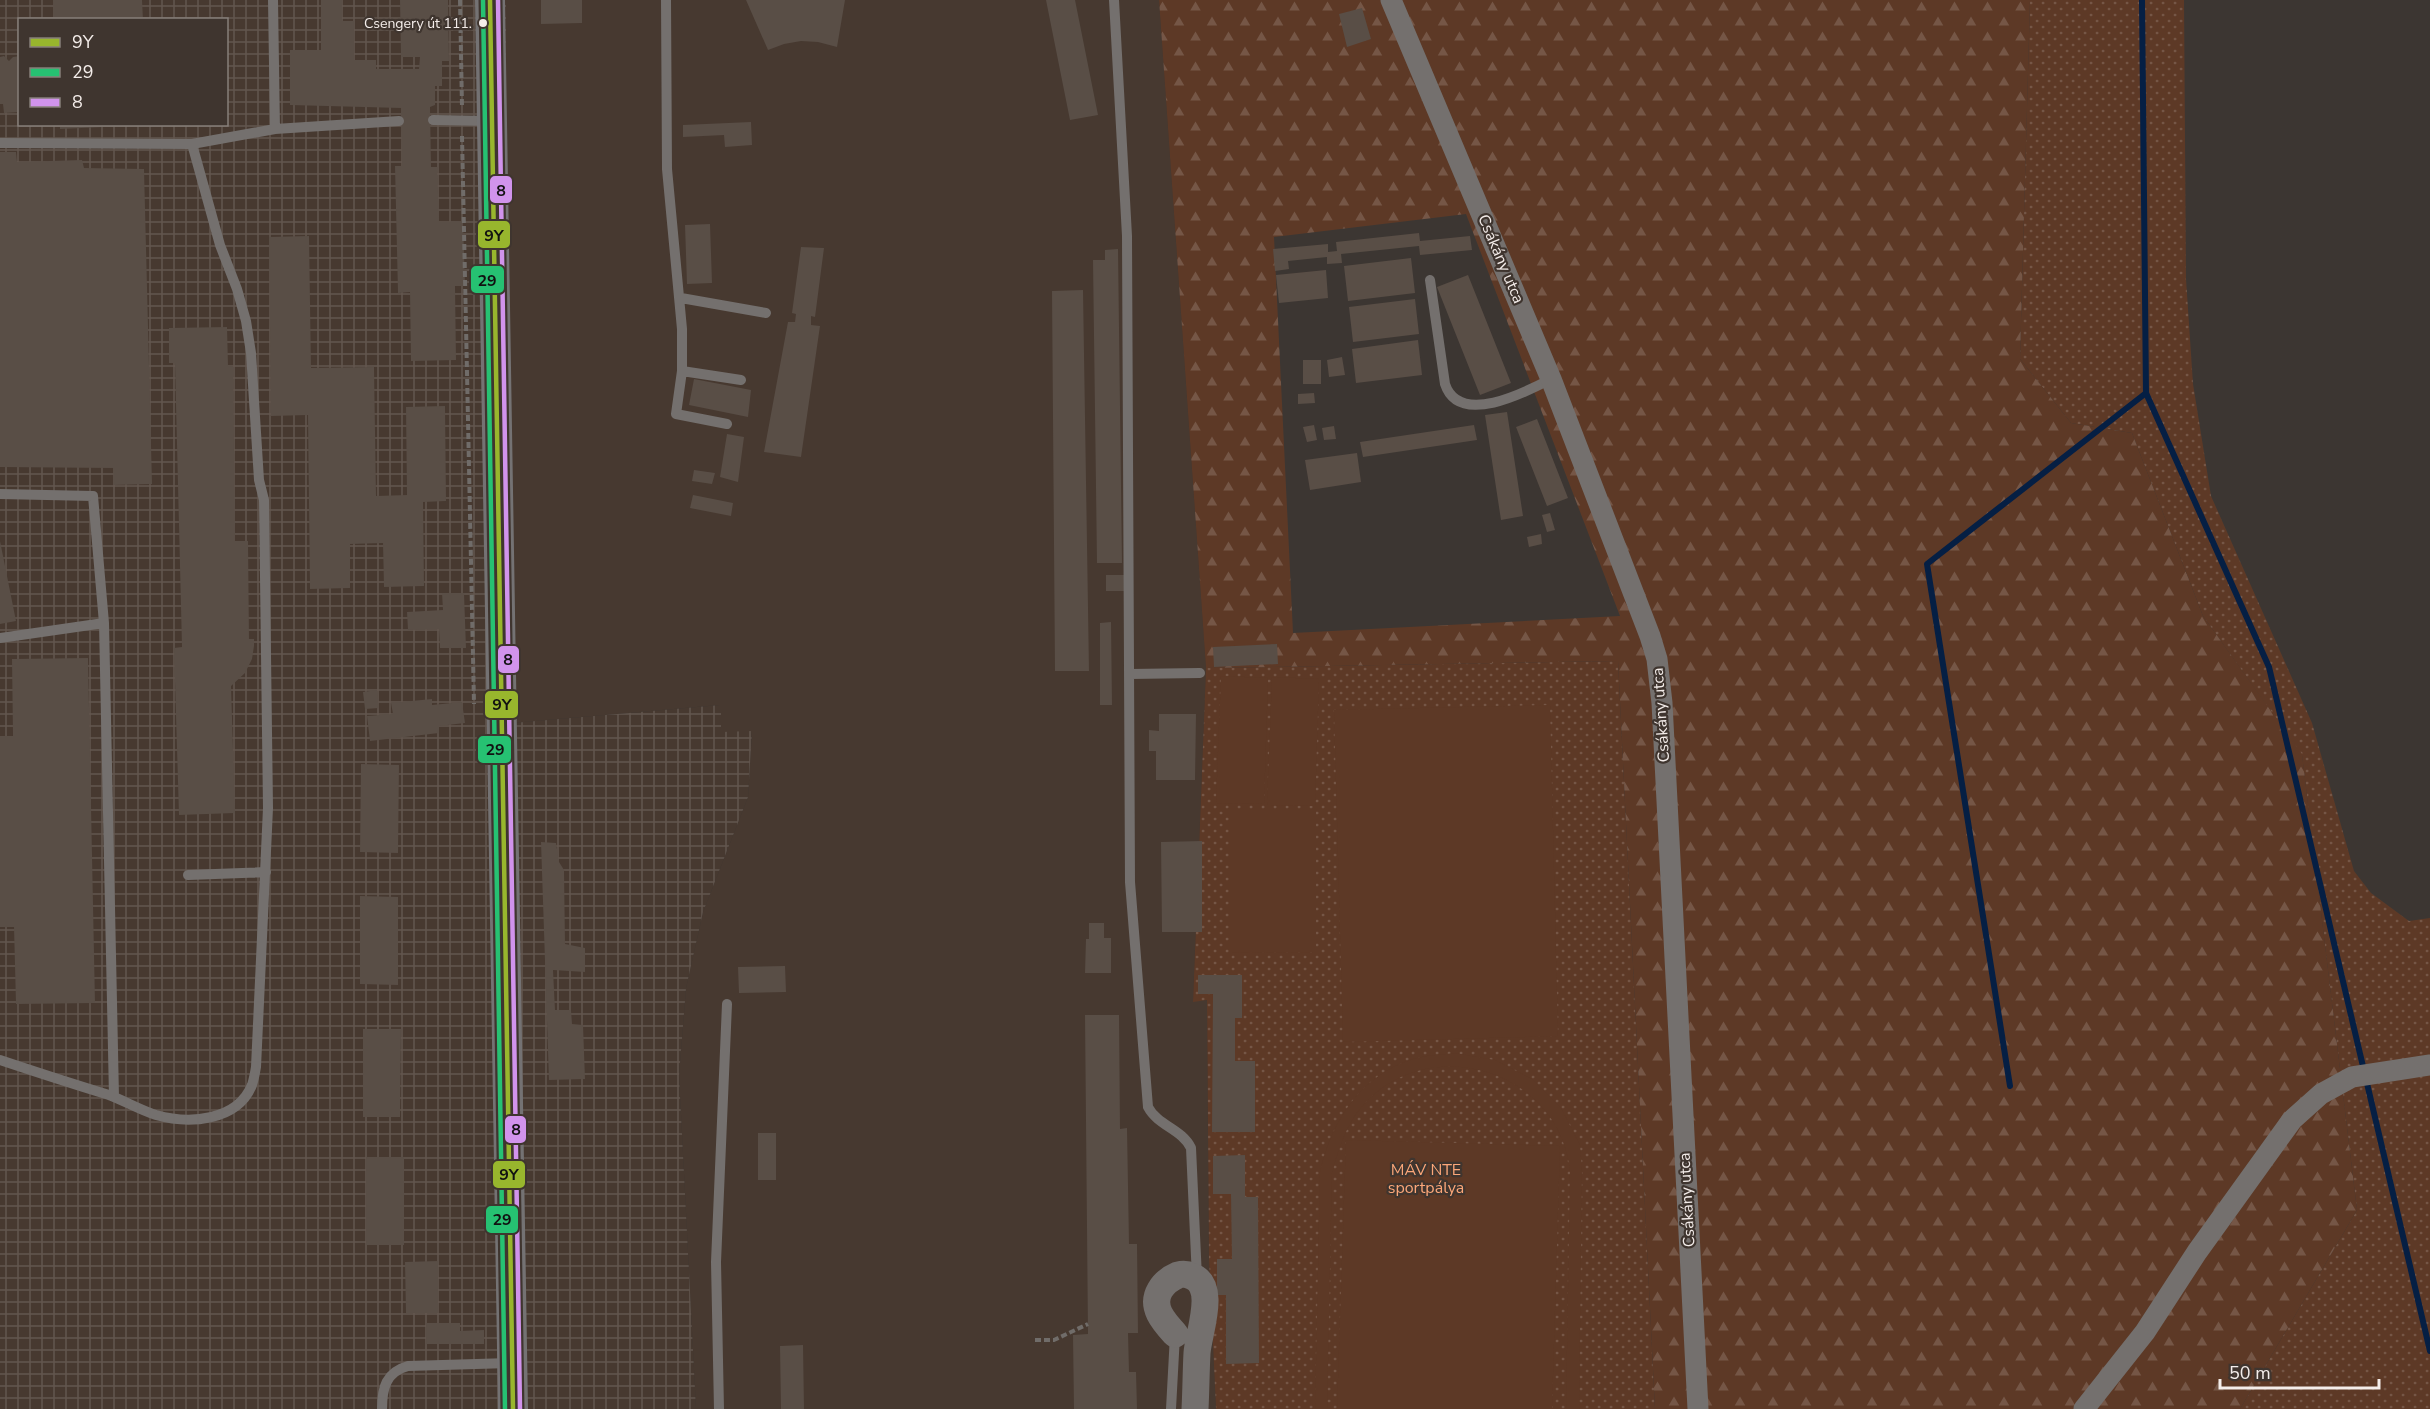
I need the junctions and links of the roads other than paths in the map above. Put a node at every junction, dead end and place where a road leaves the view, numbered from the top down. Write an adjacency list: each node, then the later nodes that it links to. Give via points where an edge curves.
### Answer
1 (273, 0): 9 (lane)
2 (490, 0): 8 (main road)
3 (666, 0): 13 (lane, via 667,169)
4 (1114, 0): 23 (lane, via 1127,236)
5 (1391, 0): 16 (street, Csákány utca)
6 (433, 120): 8 (lane)
7 (399, 121): 9 (lane)
8 (491, 121): 33 (main road)
9 (275, 129): 11 (lane)
10 (0, 143): 11 (lane)
11 (192, 144): 24 (lane, via 243,310 251,353 259,480 264,500)
12 (1430, 279): 16 (lane, via 1446,384 1452,397 1470,405 1482,405 1510,398)
13 (681, 298): 14 (lane); 15 (lane)
14 (766, 313)
15 (682, 371): 17 (lane); 18 (lane, via 676,414)
16 (1551, 379): 39 (street, Csákány utca, via 1650,636 1660,678)
17 (741, 380)
18 (727, 424)
19 (0, 494): 20 (lane, via 93,496)
20 (104, 623): 21 (lane); 29 (lane)
21 (0, 638)
22 (1200, 673): 23 (lane)
23 (1130, 674): 30 (lane, via 1130,882 1148,1107 1157,1119 1187,1140 1191,1148)
24 (266, 872): 25 (lane); 29 (lane, via 256,1067 244,1098 216,1117 193,1119 155,1115)
25 (188, 875)
26 (727, 1004): 36 (lane, via 716,1262)
27 (0, 1060): 29 (lane)
28 (2430, 1065): 40 (street, via 2352,1077 2321,1094 2292,1120 2145,1332)
29 (114, 1097)
30 (1197, 1278): 31 (street, via 1178,1275 1157,1296 1162,1321); 32 (street, via 1205,1303)
31 (1175, 1334): 32 (street); 37 (lane)
32 (1197, 1350): 38 (street)
33 (512, 1363): 34 (lane, via 398,1369 382,1390); 35 (main road)
34 (382, 1409)
35 (513, 1409)
36 (719, 1409)
37 (1172, 1409)
38 (1195, 1409)
39 (1698, 1409)
40 (2084, 1409)

